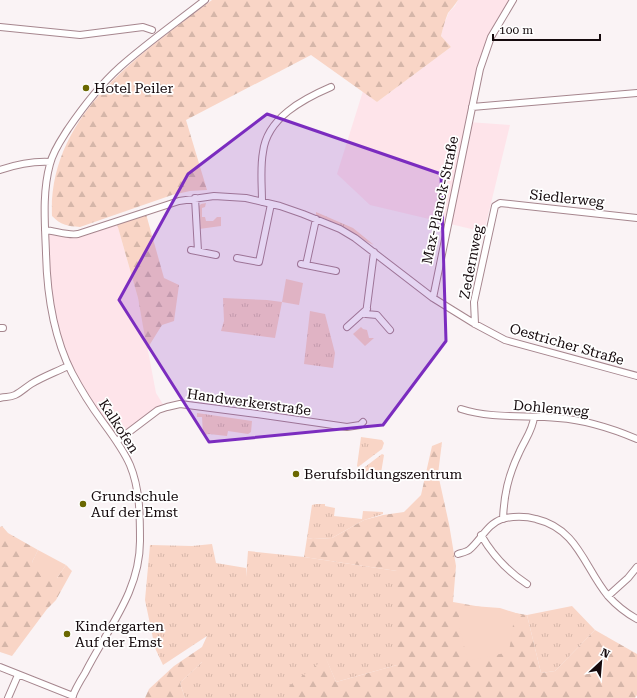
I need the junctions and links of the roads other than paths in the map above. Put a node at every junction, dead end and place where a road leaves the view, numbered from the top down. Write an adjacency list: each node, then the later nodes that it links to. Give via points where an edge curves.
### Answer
1 (205, 0): 8 (street, via 120,67 103,84 74,120)
2 (513, 0): 7 (street, Max-Planck-Straße, via 484,54)
3 (0, 27): 4 (street, via 80,35 143,27)
4 (152, 30)
5 (331, 87): 11 (street, via 283,115 268,136 263,151)
6 (637, 93): 7 (street)
7 (472, 107): 23 (street, Max-Planck-Straße)
8 (50, 162): 9 (street, via 35,161); 16 (street, via 46,187)
9 (0, 170)
10 (195, 198): 11 (street, Oestricher Straße, via 227,196); 16 (street, Oestricher Straße, via 78,234); 18 (street)
11 (262, 202): 12 (street, Oestricher Straße)
12 (271, 204): 15 (street, Oestricher Straße); 21 (street, via 259,262)
13 (495, 206): 14 (street, Siedlerweg, via 500,203); 25 (street, Zedernweg, via 474,302)
14 (637, 218)
15 (316, 219): 19 (street, Oestricher Straße, via 340,229); 22 (street, via 304,265)
16 (45, 230): 28 (street, Kalkofen, via 51,310)
17 (191, 250): 18 (street)
18 (198, 251): 20 (street)
19 (374, 252): 23 (street, Oestricher Straße); 24 (street)
20 (216, 255)
21 (237, 258)
22 (336, 271)
23 (433, 298): 25 (street, Oestricher Straße)
24 (367, 309): 26 (street); 27 (street, via 366,314 377,315)
25 (475, 324): 29 (street, Oestricher Straße, via 505,340)
26 (347, 327)
27 (390, 330)
28 (68, 366): 30 (street, via 30,384 24,391 9,398); 35 (street, Kalkofen)
29 (637, 376)
30 (0, 398)
31 (461, 409): 32 (street, Dohlenweg, via 486,414)
32 (534, 416): 34 (street, Dohlenweg, via 588,422); 36 (street, via 533,425 507,482)
33 (363, 422): 35 (street, Handwerkerstraße, via 347,427 180,404 158,410)
34 (637, 439)
35 (118, 441): 45 (street, Kalkofen, via 131,467 137,489 140,552 128,597)
36 (503, 519): 37 (street); 41 (street, via 532,518 557,527 576,546)
37 (482, 535): 38 (street, via 468,550); 40 (street, via 496,559)
38 (458, 554)
39 (637, 567): 41 (street)
40 (527, 584)
41 (608, 596): 42 (street)
42 (637, 619)
43 (0, 668): 44 (street)
44 (18, 675): 45 (street); 46 (street)
45 (72, 697)
46 (8, 698)

